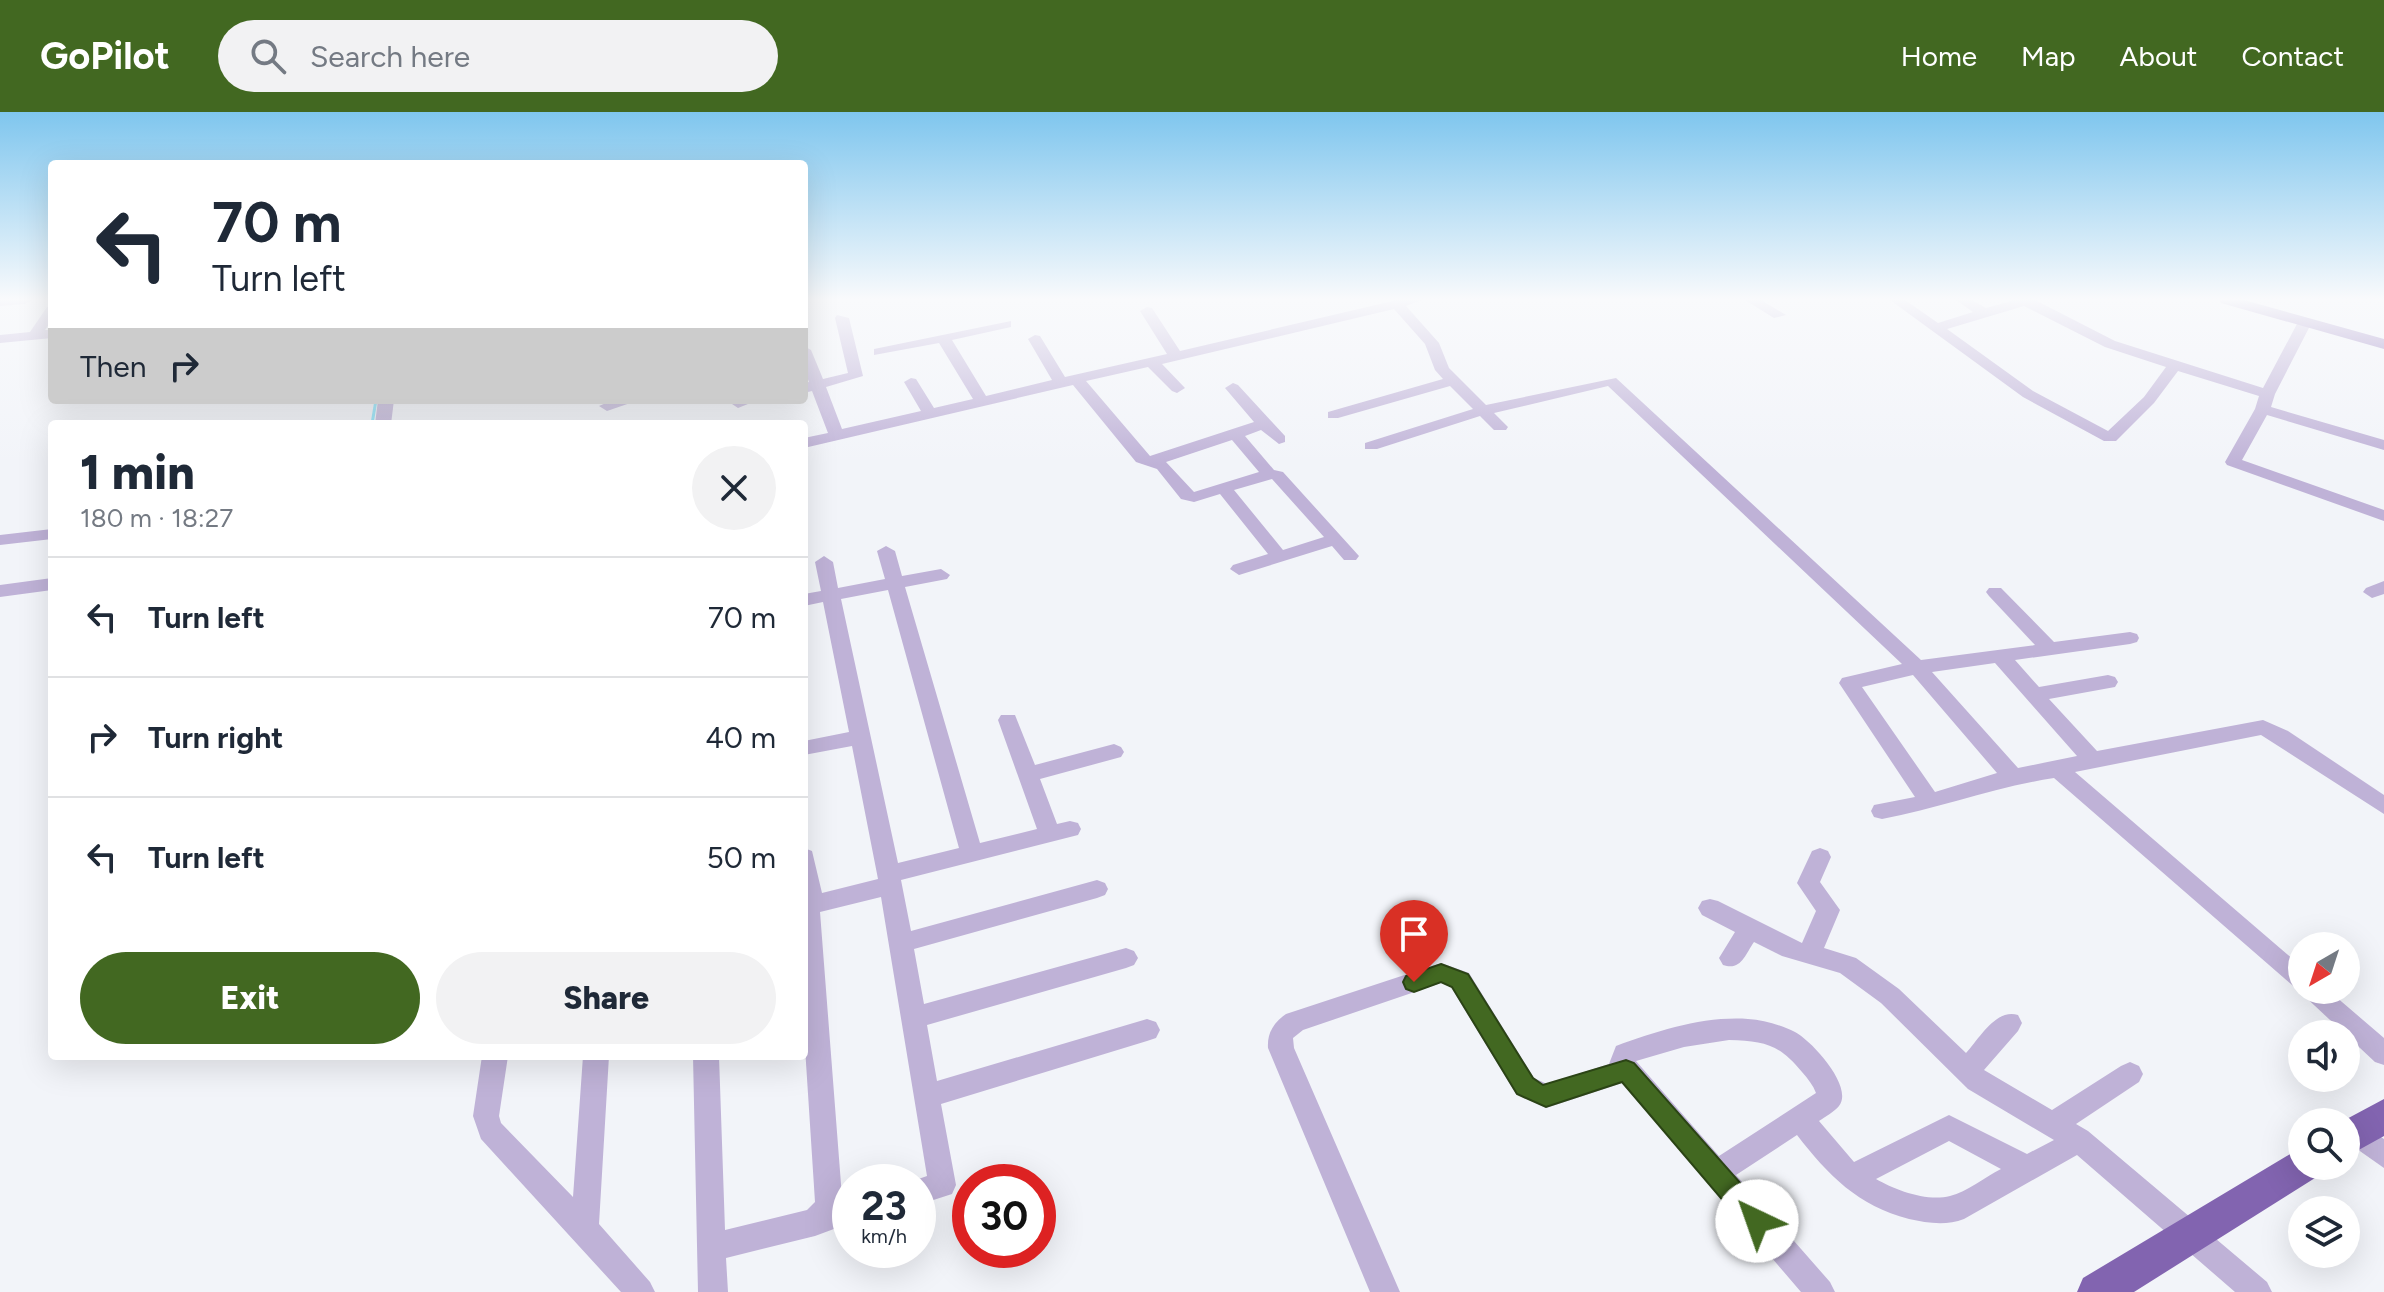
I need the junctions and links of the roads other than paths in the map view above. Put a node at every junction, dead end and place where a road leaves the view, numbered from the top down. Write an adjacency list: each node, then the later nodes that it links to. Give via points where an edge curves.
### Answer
1 (851, 355): 17 (street, via 856,376)
2 (954, 355): 21 (street)
3 (1048, 355): 16 (street)
4 (1184, 355): 10 (street)
5 (1199, 355): 12 (street)
6 (1439, 355): 14 (street, via 1441,368)
7 (1974, 355): 13 (street, via 2028,394 2110,438)
8 (2144, 355): 13 (street)
9 (2288, 355): 20 (street)
10 (1177, 357): 11 (street)
11 (1153, 363): 16 (street); 18 (street)
12 (1208, 364)
13 (2175, 365): 20 (street)
14 (1453, 381): 24 (street); 26 (street)
15 (911, 382): 25 (street)
16 (1070, 383): 21 (street); 35 (street)
17 (811, 386): 30 (street)
18 (1177, 388)
19 (1233, 388): 27 (street)
20 (2265, 401): 33 (street); 38 (street, via 2233,462)
21 (983, 403): 25 (street)
22 (615, 404): 23 (street)
23 (607, 406)
24 (1481, 411): 28 (street); 34 (street); 57 (street, via 1611,381)
25 (931, 415): 30 (street)
26 (1333, 415)
27 (1264, 424): 29 (street); 31 (street)
28 (1500, 427)
29 (1235, 434): 35 (street); 36 (street)
30 (837, 436): 32 (street)
31 (1279, 439)
32 (808, 442)
33 (2384, 445)
34 (1371, 446)
35 (1149, 462): 37 (street, via 1163,466 1189,496)
36 (1269, 474): 37 (street); 41 (street, via 1280,477)
37 (1224, 488): 44 (street)
38 (2384, 516)
39 (48, 534): 40 (street)
40 (0, 540)
41 (1334, 540): 43 (street); 44 (street)
42 (886, 551): 48 (street)
43 (1350, 556)
44 (1279, 557): 46 (street)
45 (824, 562): 52 (street)
46 (1239, 569)
47 (941, 575): 48 (street)
48 (894, 584): 52 (street); 71 (street)
49 (48, 585): 50 (street)
50 (0, 591)
51 (1995, 592): 55 (street)
52 (829, 596): 53 (street); 61 (street)
53 (808, 599)
54 (2130, 638): 55 (street)
55 (2048, 647): 56 (street)
56 (1998, 654): 57 (street); 59 (street)
57 (1917, 667): 67 (street); 68 (street, via 1849,685)
58 (2108, 682): 59 (street)
59 (2036, 694): 64 (street)
60 (1008, 720): 66 (street)
61 (859, 737): 62 (street); 73 (street)
62 (808, 747)
63 (1114, 752): 66 (street)
64 (2092, 759): 65 (street); 69 (street, via 2263,727)
65 (2058, 770): 67 (street); 82 (street)
66 (1028, 774): 71 (street, via 1060,832)
67 (2013, 777): 68 (street)
68 (1930, 802): 70 (street)
69 (2384, 806)
70 (1882, 811)
71 (972, 854): 73 (street)
72 (1820, 857): 79 (street, via 1808,883 1828,910)
73 (890, 880): 76 (street); 78 (street)
74 (1097, 889): 78 (street)
75 (1710, 908): 77 (street)
76 (808, 909): 103 (street)
77 (1749, 929): 79 (street); 81 (street)
78 (901, 943): 84 (street)
79 (1809, 955): 92 (street, via 1847,965 1865,977)
80 (1126, 958): 84 (street)
81 (1731, 958)
82 (2288, 970)
83 (2327, 1004): 87 (street)
84 (913, 1018): 94 (street)
85 (2009, 1023): 92 (street)
86 (1147, 1030): 94 (street)
87 (2384, 1054)
88 (494, 1060): 105 (street, via 486,1116 490,1130)
89 (596, 1060): 105 (street)
90 (706, 1060): 107 (street)
91 (1626, 1070): 95 (street, via 1621,1063 1625,1054 1675,1037 1721,1031 1770,1034 1800,1052 1830,1090 1829,1099); 100 (street); 110 (street, via 1546,1096 1537,1093 1525,1086 1460,980 1441,973 1286,1027 1281,1048)
92 (1966, 1072): 96 (street)
93 (2130, 1074): 96 (street)
94 (927, 1096): 102 (street, via 942,1185)
95 (1801, 1119): 100 (street); 101 (street)
96 (2054, 1124): 97 (street)
97 (2079, 1140): 98 (street); 106 (street)
98 (2028, 1169): 101 (street, via 1947,1210 1887,1201); 101 (street, via 1949,1127)
99 (2288, 1173): 106 (highway)
100 (1715, 1174): 111 (street)
101 (1852, 1177)
102 (936, 1187)
103 (832, 1201)
104 (832, 1215): 107 (street)
105 (585, 1229): 108 (street)
106 (2188, 1233): 112 (highway); 113 (street)
107 (712, 1247): 109 (street)
108 (640, 1292)
109 (713, 1292)
110 (1385, 1292)
111 (1820, 1292)
112 (2097, 1292)
113 (2257, 1292)

